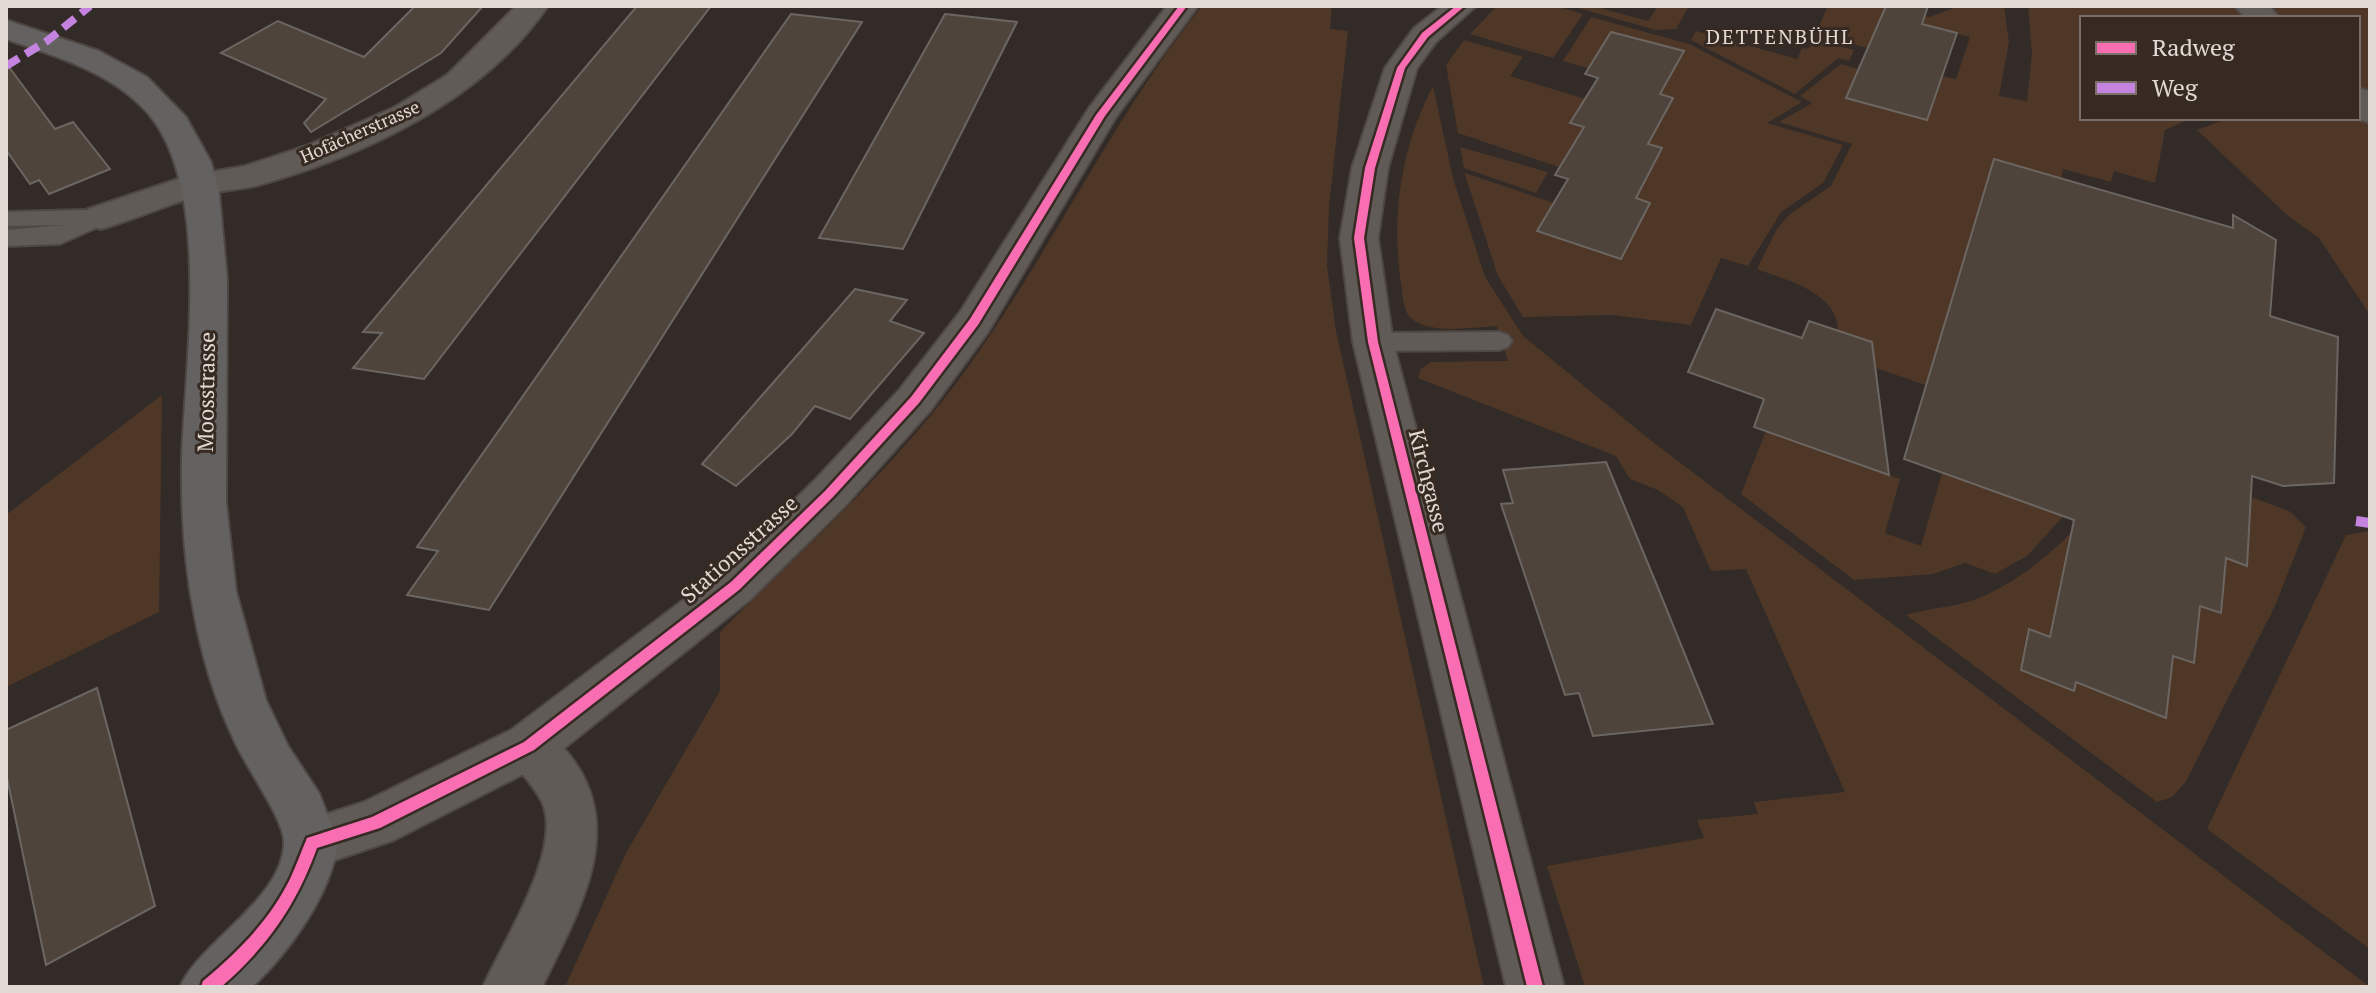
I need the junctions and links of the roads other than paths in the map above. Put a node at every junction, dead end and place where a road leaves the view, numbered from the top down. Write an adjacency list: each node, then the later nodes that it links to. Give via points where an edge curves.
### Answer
1 (533, 6): 5 (street, Hofächerstrasse, via 459,82 407,114 304,158 250,176)
2 (1183, 6): 11 (street, Stationsstrasse, via 1101,115 974,322 915,400 735,586)
3 (1461, 6): 10 (street, Kirchgasse, via 1425,35 1401,68 1370,168 1359,238)
4 (6, 29): 5 (main road, Moosstrasse, via 85,54 150,95 184,141)
5 (200, 184): 6 (street, Hofächerstrasse); 12 (main road, Moosstrasse, via 208,267 203,523 212,588 229,670)
6 (101, 217): 7 (lane); 8 (lane, via 60,236)
7 (6, 219)
8 (6, 238)
9 (1499, 341): 10 (lane)
10 (1373, 342): 15 (street, Kirchgasse)
11 (529, 746): 12 (street, Stationsstrasse, via 375,823); 14 (street, via 555,775 572,817 568,864)
12 (312, 843): 13 (main road, via 297,887 275,921)
13 (209, 987)
14 (512, 987)
15 (1535, 987)

